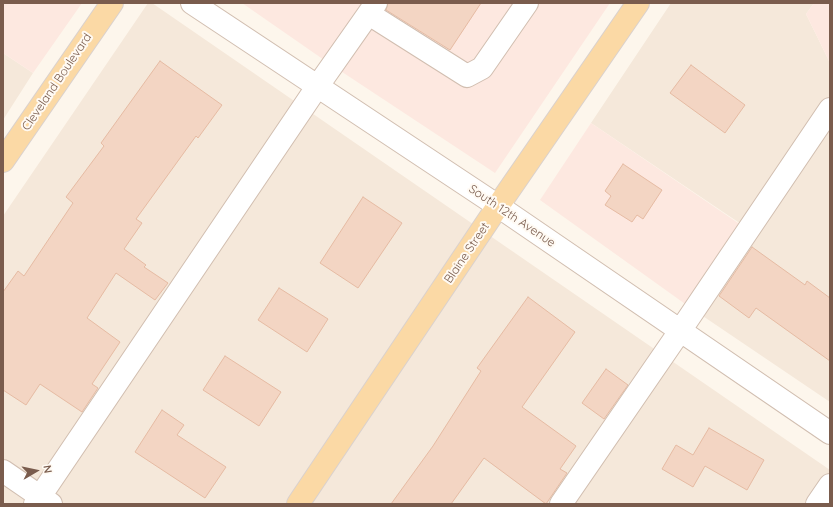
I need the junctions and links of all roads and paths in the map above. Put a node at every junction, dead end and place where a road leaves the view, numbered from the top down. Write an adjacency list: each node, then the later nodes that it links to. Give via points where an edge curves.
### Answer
1 (112, 3): 8 (main road, Cleveland Boulevard)
2 (192, 3): 6 (street, South 12th Avenue)
3 (527, 3): 5 (street, via 482,68 466,76)
4 (638, 3): 9 (main road, Blaine Street)
5 (373, 8): 6 (street)
6 (317, 87): 9 (street, South 12th Avenue); 14 (street)
7 (830, 109): 10 (street)
8 (3, 161)
9 (498, 206): 10 (street, South 12th Avenue); 15 (main road, Blaine Street)
10 (680, 331): 11 (street, South 12th Avenue); 16 (street)
11 (830, 434)
12 (3, 472): 14 (street)
13 (830, 485): 17 (street)
14 (42, 502)
15 (298, 504)
16 (561, 504)
17 (817, 504)

